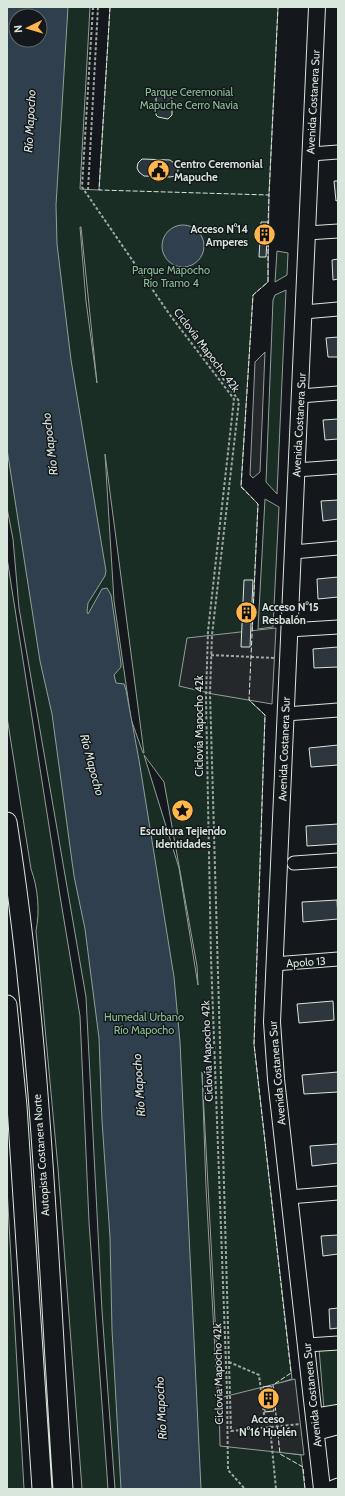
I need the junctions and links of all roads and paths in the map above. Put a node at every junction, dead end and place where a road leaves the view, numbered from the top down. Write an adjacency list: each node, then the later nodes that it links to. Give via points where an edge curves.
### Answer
1 (92, 7): 20 (path, Ciclovía Mapocho 42k, via 82,187 170,315 234,399 208,631)
2 (98, 7): 6 (path)
3 (317, 7): 5 (main road, Avenida Costanera Sur)
4 (338, 152): 5 (street)
5 (311, 154): 8 (main road, Avenida Costanera Sur)
6 (88, 190)
7 (338, 231): 8 (street)
8 (307, 233): 11 (main road, Avenida Costanera Sur)
9 (338, 309): 11 (street)
10 (176, 312): 21 (path, via 239,401)
11 (304, 312): 13 (main road, Avenida Costanera Sur)
12 (338, 393): 13 (street)
13 (300, 396): 15 (main road, Avenida Costanera Sur)
14 (338, 467): 15 (street)
15 (296, 470): 17 (main road, Avenida Costanera Sur)
16 (338, 548): 17 (street)
17 (293, 552): 19 (main road, Avenida Costanera Sur)
18 (338, 627): 19 (street)
19 (289, 630): 24 (main road, Avenida Costanera Sur)
20 (208, 655): 21 (path); 43 (path, Ciclovía Mapocho 42k, via 206,697 211,958 228,1470)
21 (212, 655): 22 (path); 35 (path, via 210,693)
22 (274, 658)
23 (338, 710): 24 (street)
24 (286, 714): 29 (main road, Avenida Costanera Sur)
25 (7, 822): 42 (highway, Autopista Costanera Norte, via 33,1041)
26 (338, 860): 27 (street)
27 (294, 863)
28 (338, 959): 29 (street, Apolo 13)
29 (274, 964): 32 (main road, Avenida Costanera Sur, via 274,1049)
30 (7, 1005): 41 (highway, Autopista Costanera Norte, via 17,1106)
31 (338, 1193): 32 (street)
32 (289, 1197): 34 (main road, Avenida Costanera Sur)
33 (338, 1343): 34 (street)
34 (307, 1345): 37 (main road, Avenida Costanera Sur)
35 (229, 1362): 39 (path, via 259,1375 264,1414); 39 (path, via 231,1431)
36 (338, 1413): 37 (main road)
37 (310, 1425): 38 (main road); 39 (path); 45 (main road, Avenida Costanera Sur)
38 (338, 1426)
39 (270, 1427): 44 (path)
40 (338, 1486): 46 (street)
41 (42, 1489)
42 (63, 1489)
43 (245, 1489)
44 (276, 1489)
45 (322, 1489)
46 (328, 1489)

